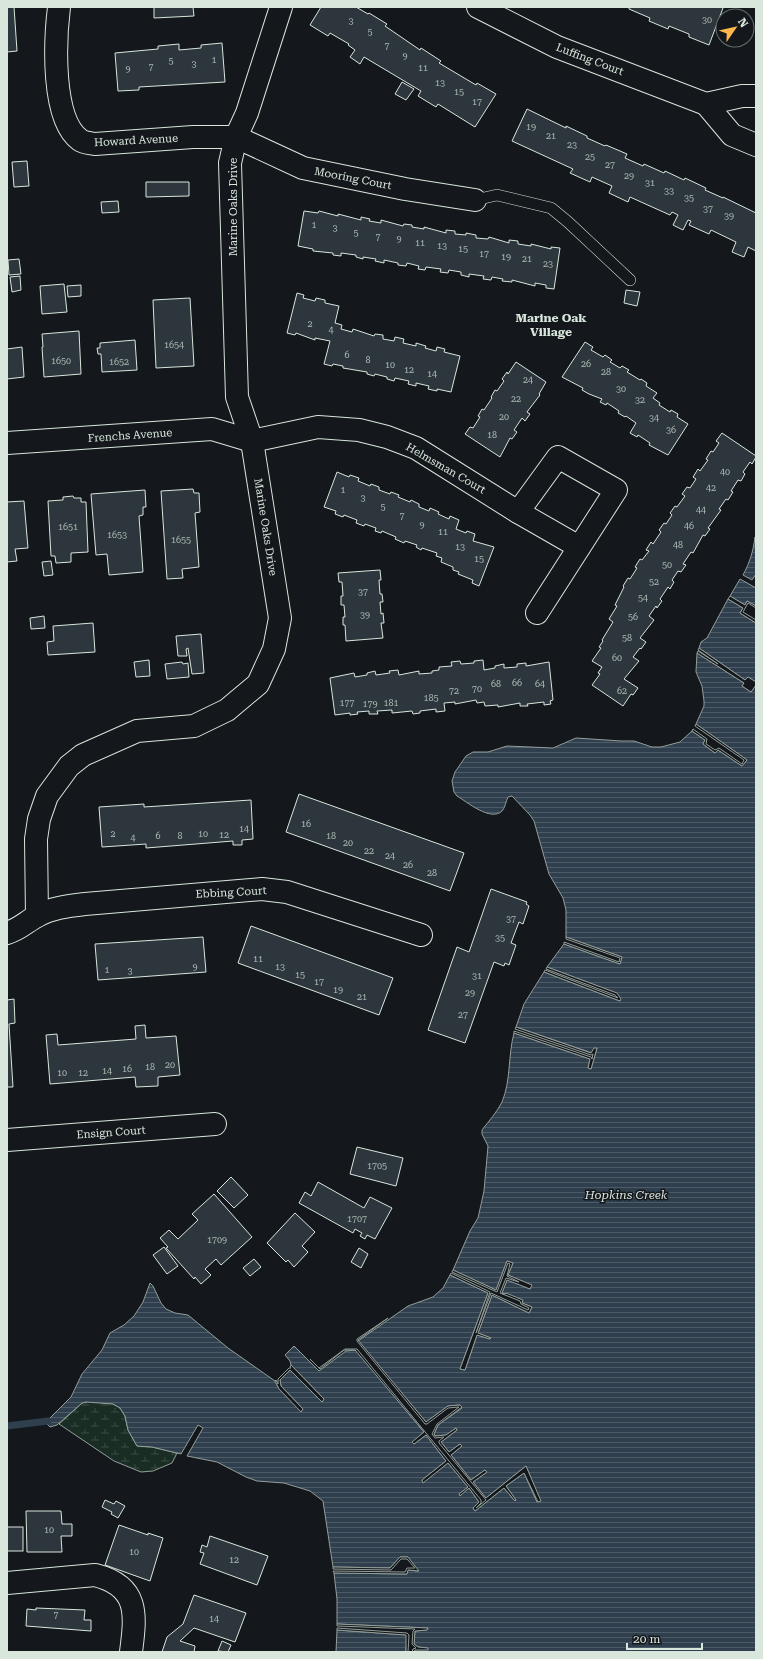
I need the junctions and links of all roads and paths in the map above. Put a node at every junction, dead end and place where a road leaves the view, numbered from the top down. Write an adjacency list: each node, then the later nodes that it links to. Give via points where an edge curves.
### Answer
1 (59, 7): 6 (street, Howard Avenue, via 56,32 57,90 68,127 81,141 95,144)
2 (281, 7): 6 (street, Marine Oaks Drive, via 247,113)
3 (478, 7): 5 (street, Luffing Court, via 557,47)
4 (756, 96): 5 (street, via 742,96)
5 (706, 104): 7 (street, Luffing Court, via 732,135)
6 (236, 136): 8 (street, Mooring Court, via 303,168); 10 (street, Marine Oaks Drive, via 230,163 230,177 237,388)
7 (756, 145)
8 (475, 200): 9 (lane, via 497,195 551,208)
9 (630, 280)
10 (252, 441): 11 (street, Frenchs Avenue, via 212,429); 12 (street, Helmsman Court, via 318,427 359,430 387,437 416,448); 15 (street, Marine Oaks Drive, via 280,618 274,649 258,684 227,710 194,726 137,731 83,755 68,766 46,796 39,819 36,839)
11 (7, 443)
12 (518, 512): 13 (street, Helmsman Court); 13 (street, via 558,457 616,490)
13 (579, 547): 14 (street)
14 (537, 613)
15 (37, 916): 16 (street, Ebbing Court, via 21,928); 17 (street, Ebbing Court, via 62,907 84,904 262,889 287,892)
16 (7, 933)
17 (421, 935)
18 (215, 1124): 19 (street, Ensign Court)
19 (7, 1140)
20 (7, 1583): 21 (street, via 95,1575 118,1583 132,1604 135,1622)
21 (131, 1652)

